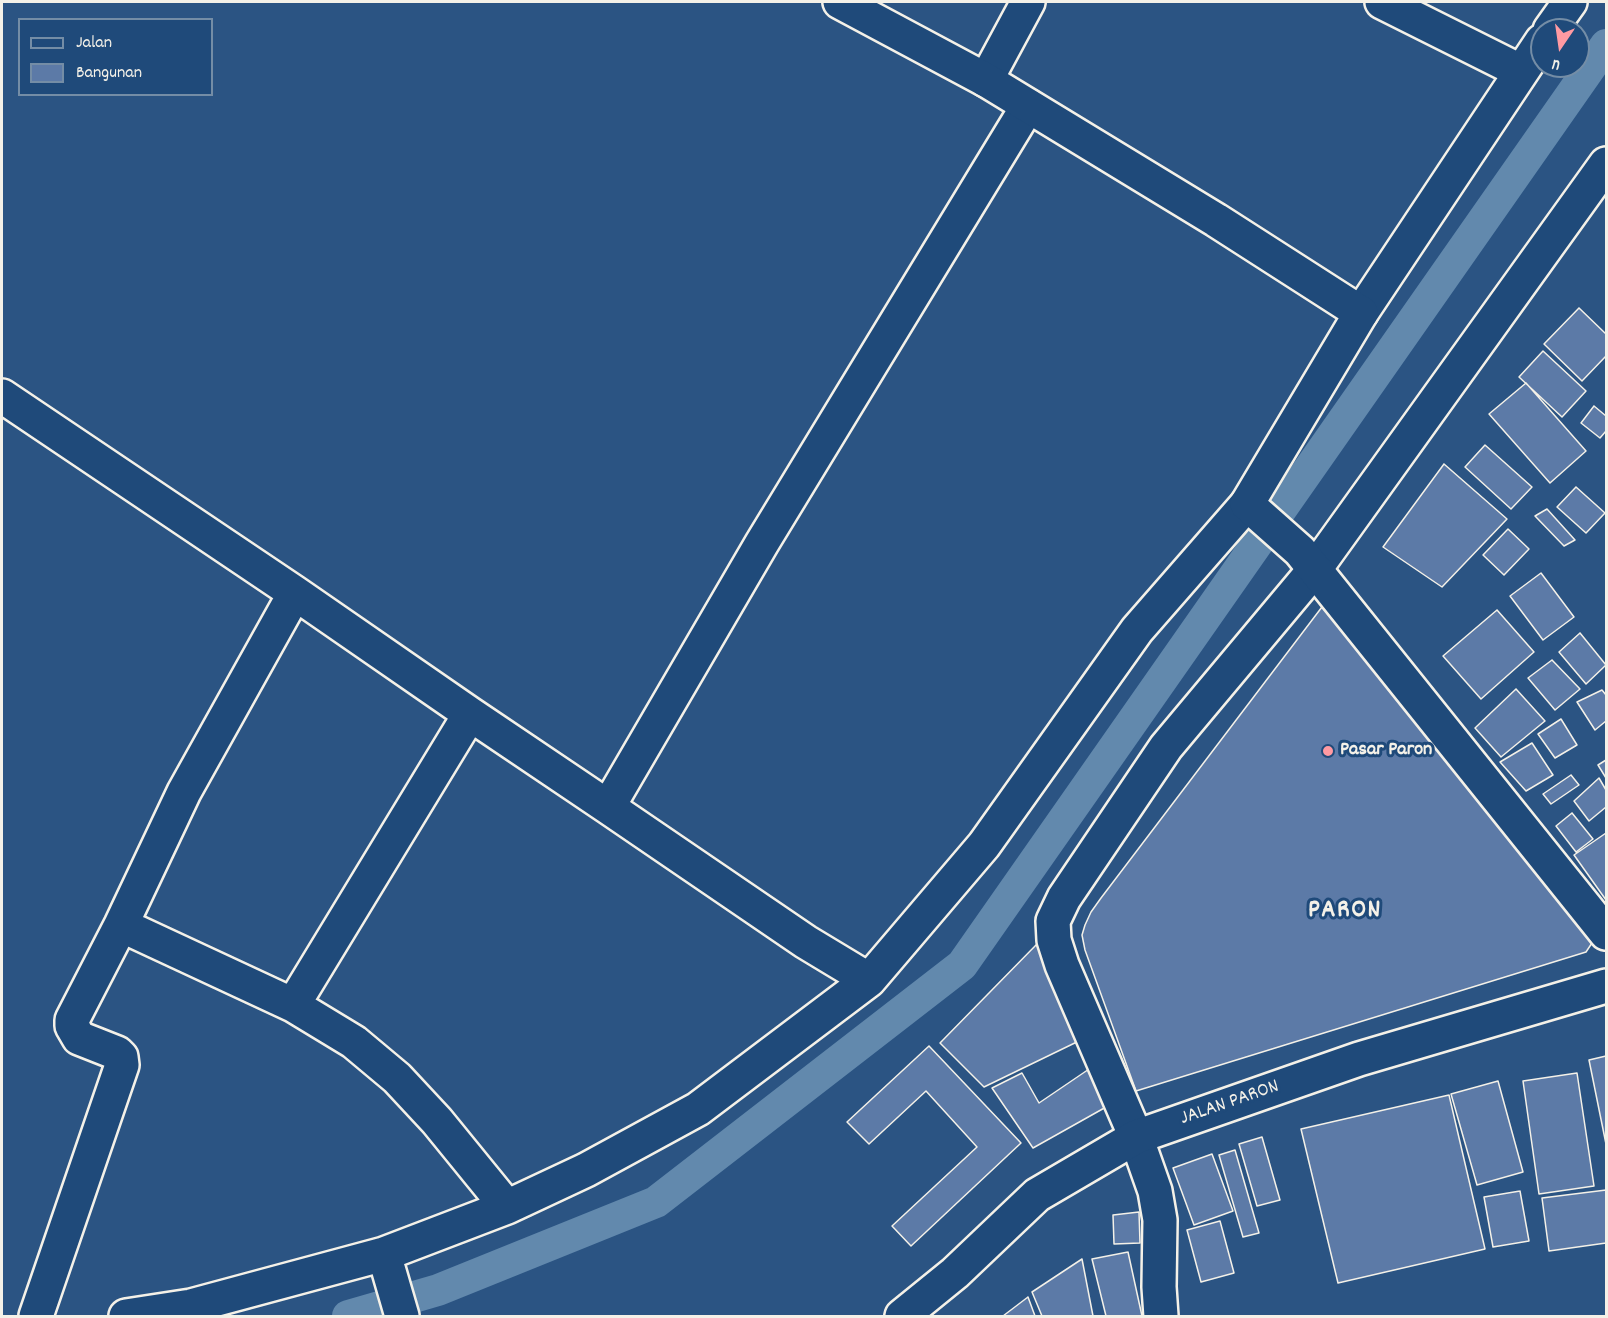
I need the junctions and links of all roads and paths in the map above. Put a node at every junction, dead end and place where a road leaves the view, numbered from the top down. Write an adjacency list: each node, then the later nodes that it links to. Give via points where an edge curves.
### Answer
1 (840, 2): 8 (street)
2 (1028, 2): 8 (street)
3 (1382, 2): 7 (street)
4 (1570, 2): 5 (street)
5 (1559, 18)
6 (1530, 57): 7 (street)
7 (1520, 71): 11 (street)
8 (986, 80): 9 (street)
9 (1028, 106): 11 (street); 17 (street, via 762,543)
10 (1606, 164): 14 (street)
11 (1361, 312): 13 (street)
12 (2, 396): 15 (street)
13 (1251, 508): 14 (street); 20 (street, via 1137,630 984,845)
14 (1308, 560): 19 (street); 23 (street, via 1166,747 1064,898 1053,921 1062,965)
15 (295, 593): 16 (street); 18 (street, via 184,792)
16 (470, 714): 17 (street); 22 (street)
17 (608, 807): 20 (street, via 806,942)
18 (121, 925): 22 (street); 26 (street, via 72,1026 79,1038 117,1053 122,1065)
19 (1606, 933)
20 (869, 980): 24 (street, via 698,1109 586,1170)
21 (1606, 986): 23 (street, JALAN PARON, via 1359,1059)
22 (293, 1005): 24 (street, via 354,1042 396,1078)
23 (1136, 1137): 29 (street, JALAN PARON, via 1037,1195); 30 (street, via 1155,1191 1160,1220)
24 (507, 1207): 25 (street)
25 (386, 1262): 27 (street); 28 (street)
26 (36, 1317)
27 (126, 1317)
28 (402, 1317)
29 (902, 1317)
30 (1161, 1317)

